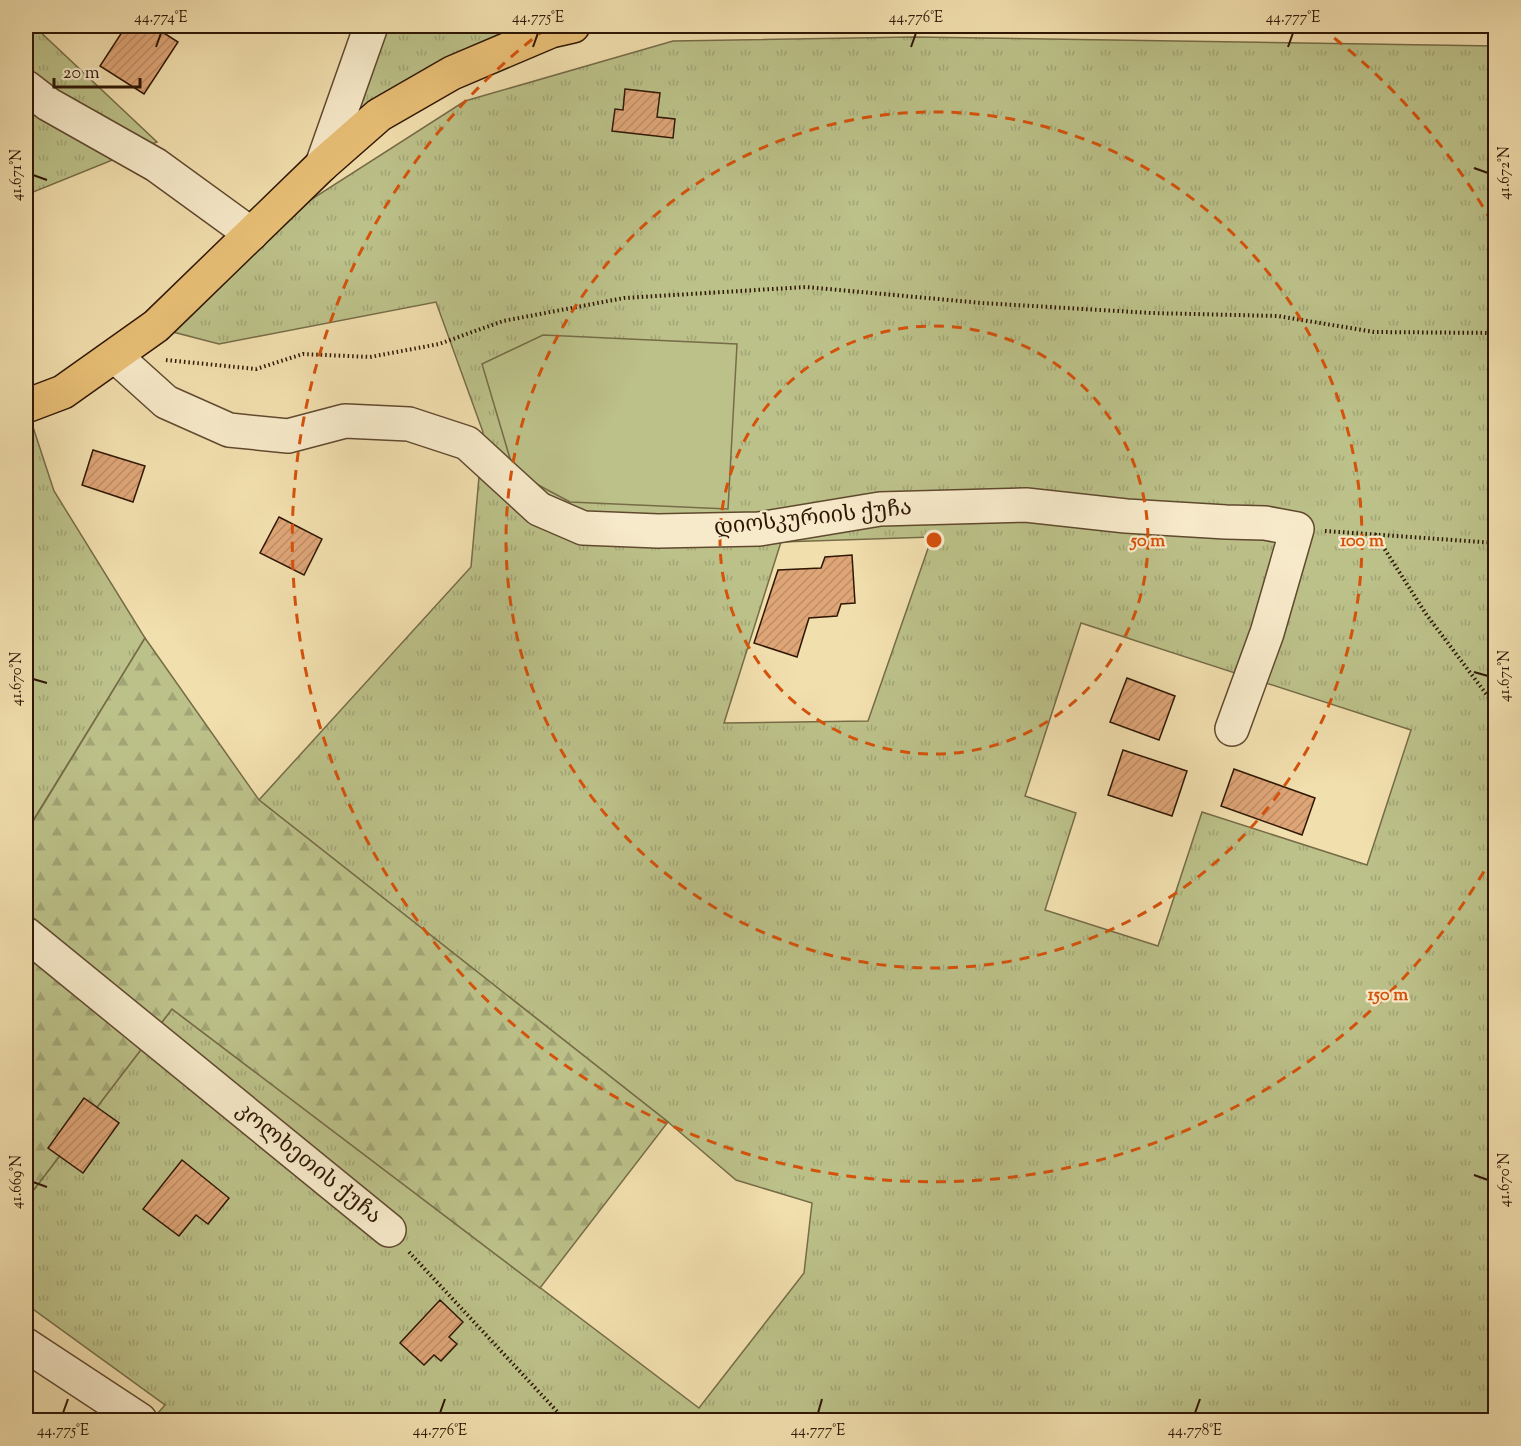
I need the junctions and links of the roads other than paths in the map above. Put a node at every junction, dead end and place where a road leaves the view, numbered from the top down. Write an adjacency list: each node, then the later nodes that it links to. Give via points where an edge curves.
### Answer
1 (371, 26): 4 (street)
2 (573, 26): 4 (main road, via 452,73 379,115)
3 (26, 87): 5 (street, via 48,104 156,165)
4 (322, 165): 5 (main road)
5 (251, 234): 6 (main road, via 156,326)
6 (115, 356): 7 (main road, via 63,392); 8 (street, დიოსკურიის ქუჩა, via 166,402 229,430 288,435 345,421 409,424 467,443 539,509 584,528 759,529 880,509 1026,505 1126,516 1265,523 1298,529 1267,633)
7 (26, 406)
8 (1232, 729)
9 (26, 934): 10 (street, კოლხეთის ქუჩა)
10 (389, 1230)
11 (26, 1345): 12 (street)
12 (140, 1420)

